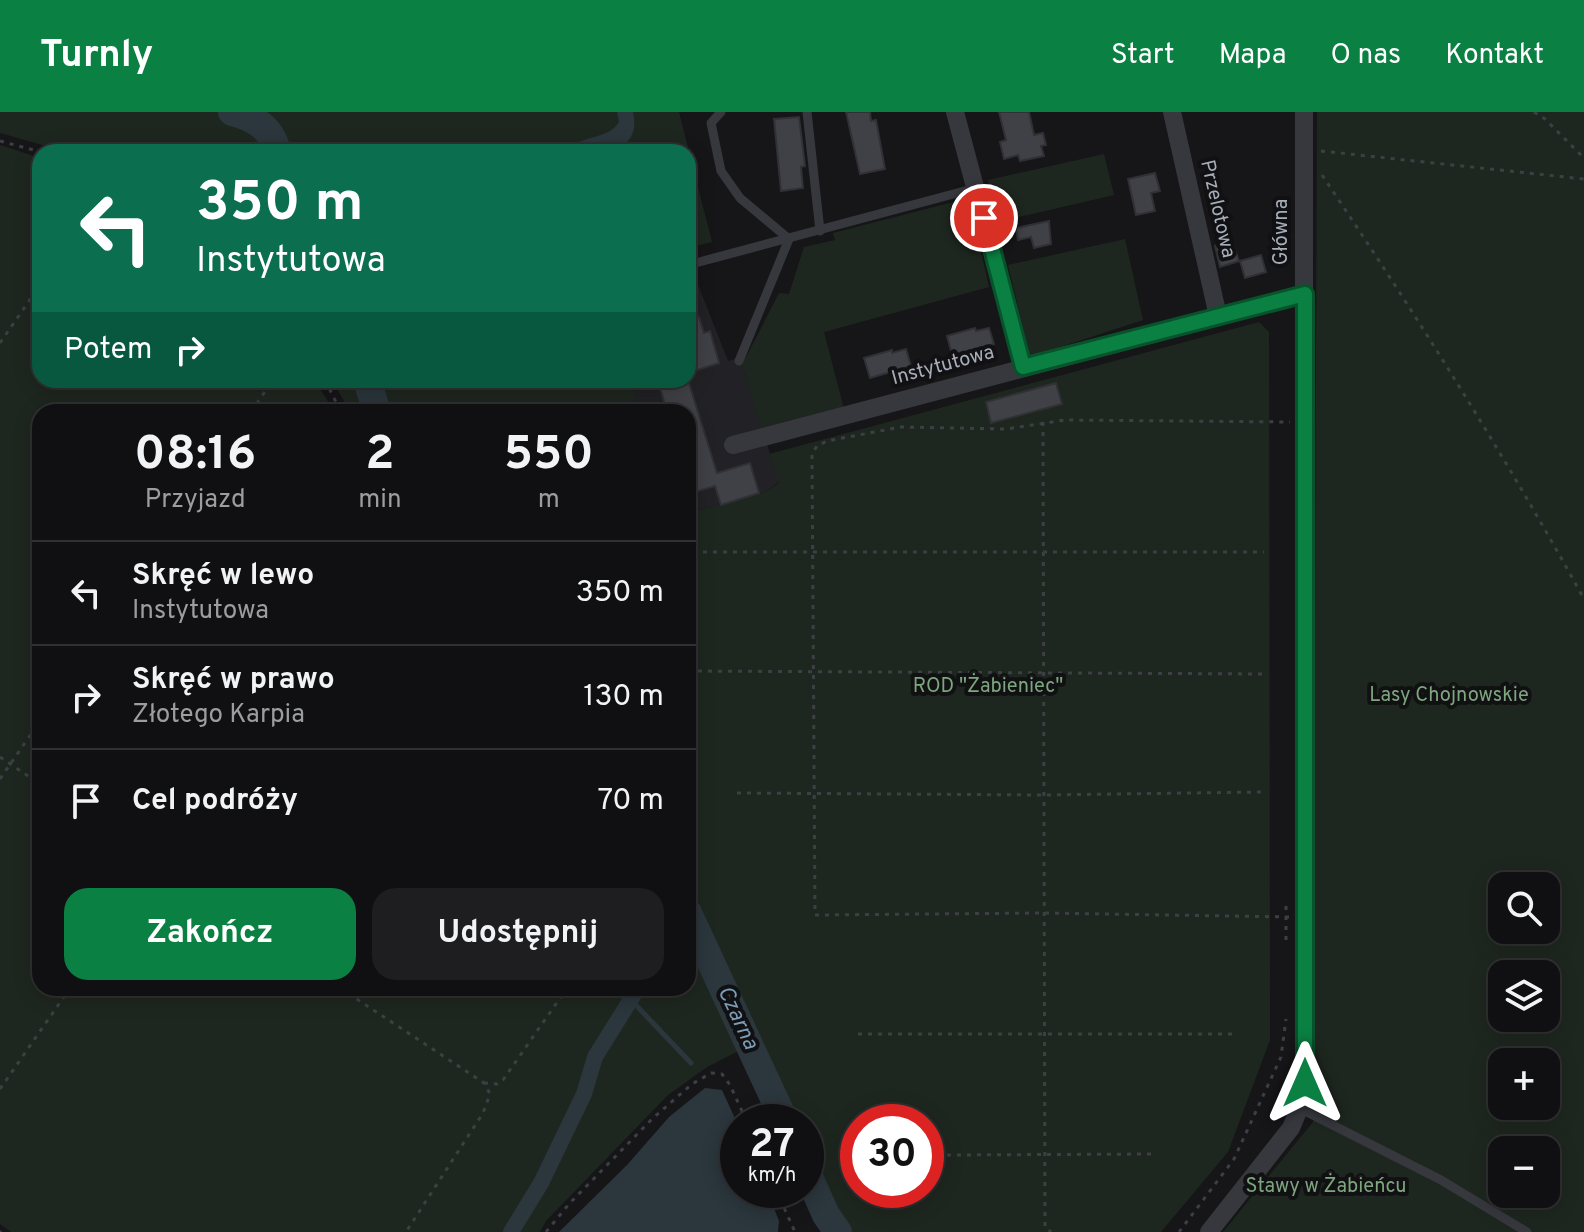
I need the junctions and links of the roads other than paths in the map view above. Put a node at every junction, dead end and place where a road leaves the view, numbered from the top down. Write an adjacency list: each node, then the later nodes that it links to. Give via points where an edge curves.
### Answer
1 (721, 112): 8 (lane, via 711,123 721,171 740,198)
2 (807, 112): 7 (lane)
3 (955, 112): 6 (street)
4 (1172, 112): 11 (street, Przelotowa)
5 (1304, 112): 10 (street, Główna)
6 (976, 188): 7 (lane); 13 (street)
7 (820, 231): 8 (lane)
8 (789, 239): 9 (lane); 12 (lane)
9 (696, 263)
10 (1305, 294): 11 (street, Instytutowa); 15 (street, Główna)
11 (1218, 316): 13 (street, Instytutowa)
12 (739, 361)
13 (1023, 367): 14 (street, Instytutowa)
14 (733, 445)
15 (1301, 1109): 16 (street, Główna); 17 (lane, via 1407,1162)
16 (1209, 1232)
17 (1527, 1232)

